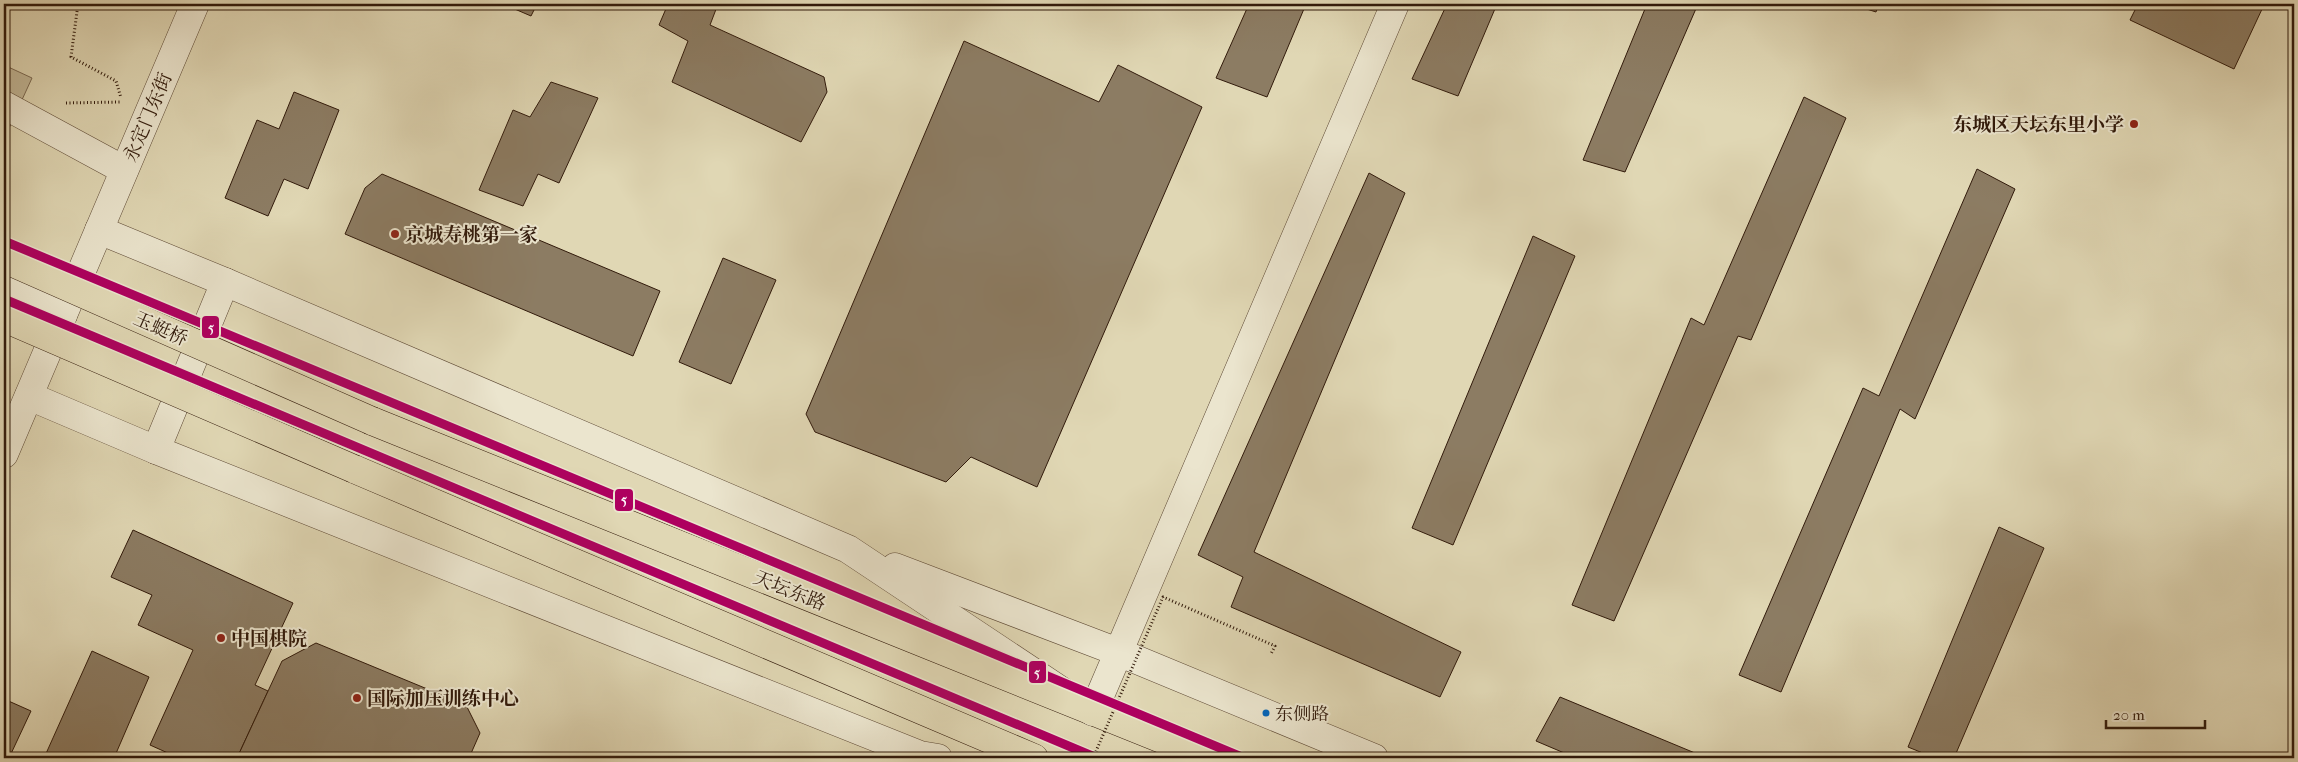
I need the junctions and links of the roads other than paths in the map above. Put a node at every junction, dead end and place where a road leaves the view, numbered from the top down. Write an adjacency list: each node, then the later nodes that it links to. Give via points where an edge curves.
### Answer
1 (195, 4): 4 (street, 永定门东街)
2 (1395, 4): 16 (street)
3 (10, 108): 4 (street)
4 (124, 170): 5 (street, 永定门东街)
5 (99, 230): 7 (street); 9 (street, 永定门东街)
6 (4, 259): 12 (main road, 玉蜓桥, bridge)
7 (226, 282): 13 (street); 15 (street)
8 (4, 290): 9 (street)
9 (63, 315): 11 (street, 永定门东街)
10 (4, 318): 19 (main road, bridge)
11 (28, 396): 13 (street); 14 (street, 永定门东街)
12 (372, 421): 17 (main road, 天坛东路)
13 (156, 450): 18 (street)
14 (4, 454)
15 (848, 549): 16 (street); 17 (street)
16 (1118, 652): 17 (street); 21 (street)
17 (1092, 712): 20 (main road, 天坛东路)
18 (929, 757)
19 (1034, 758)
20 (1209, 758)
21 (1374, 758)

